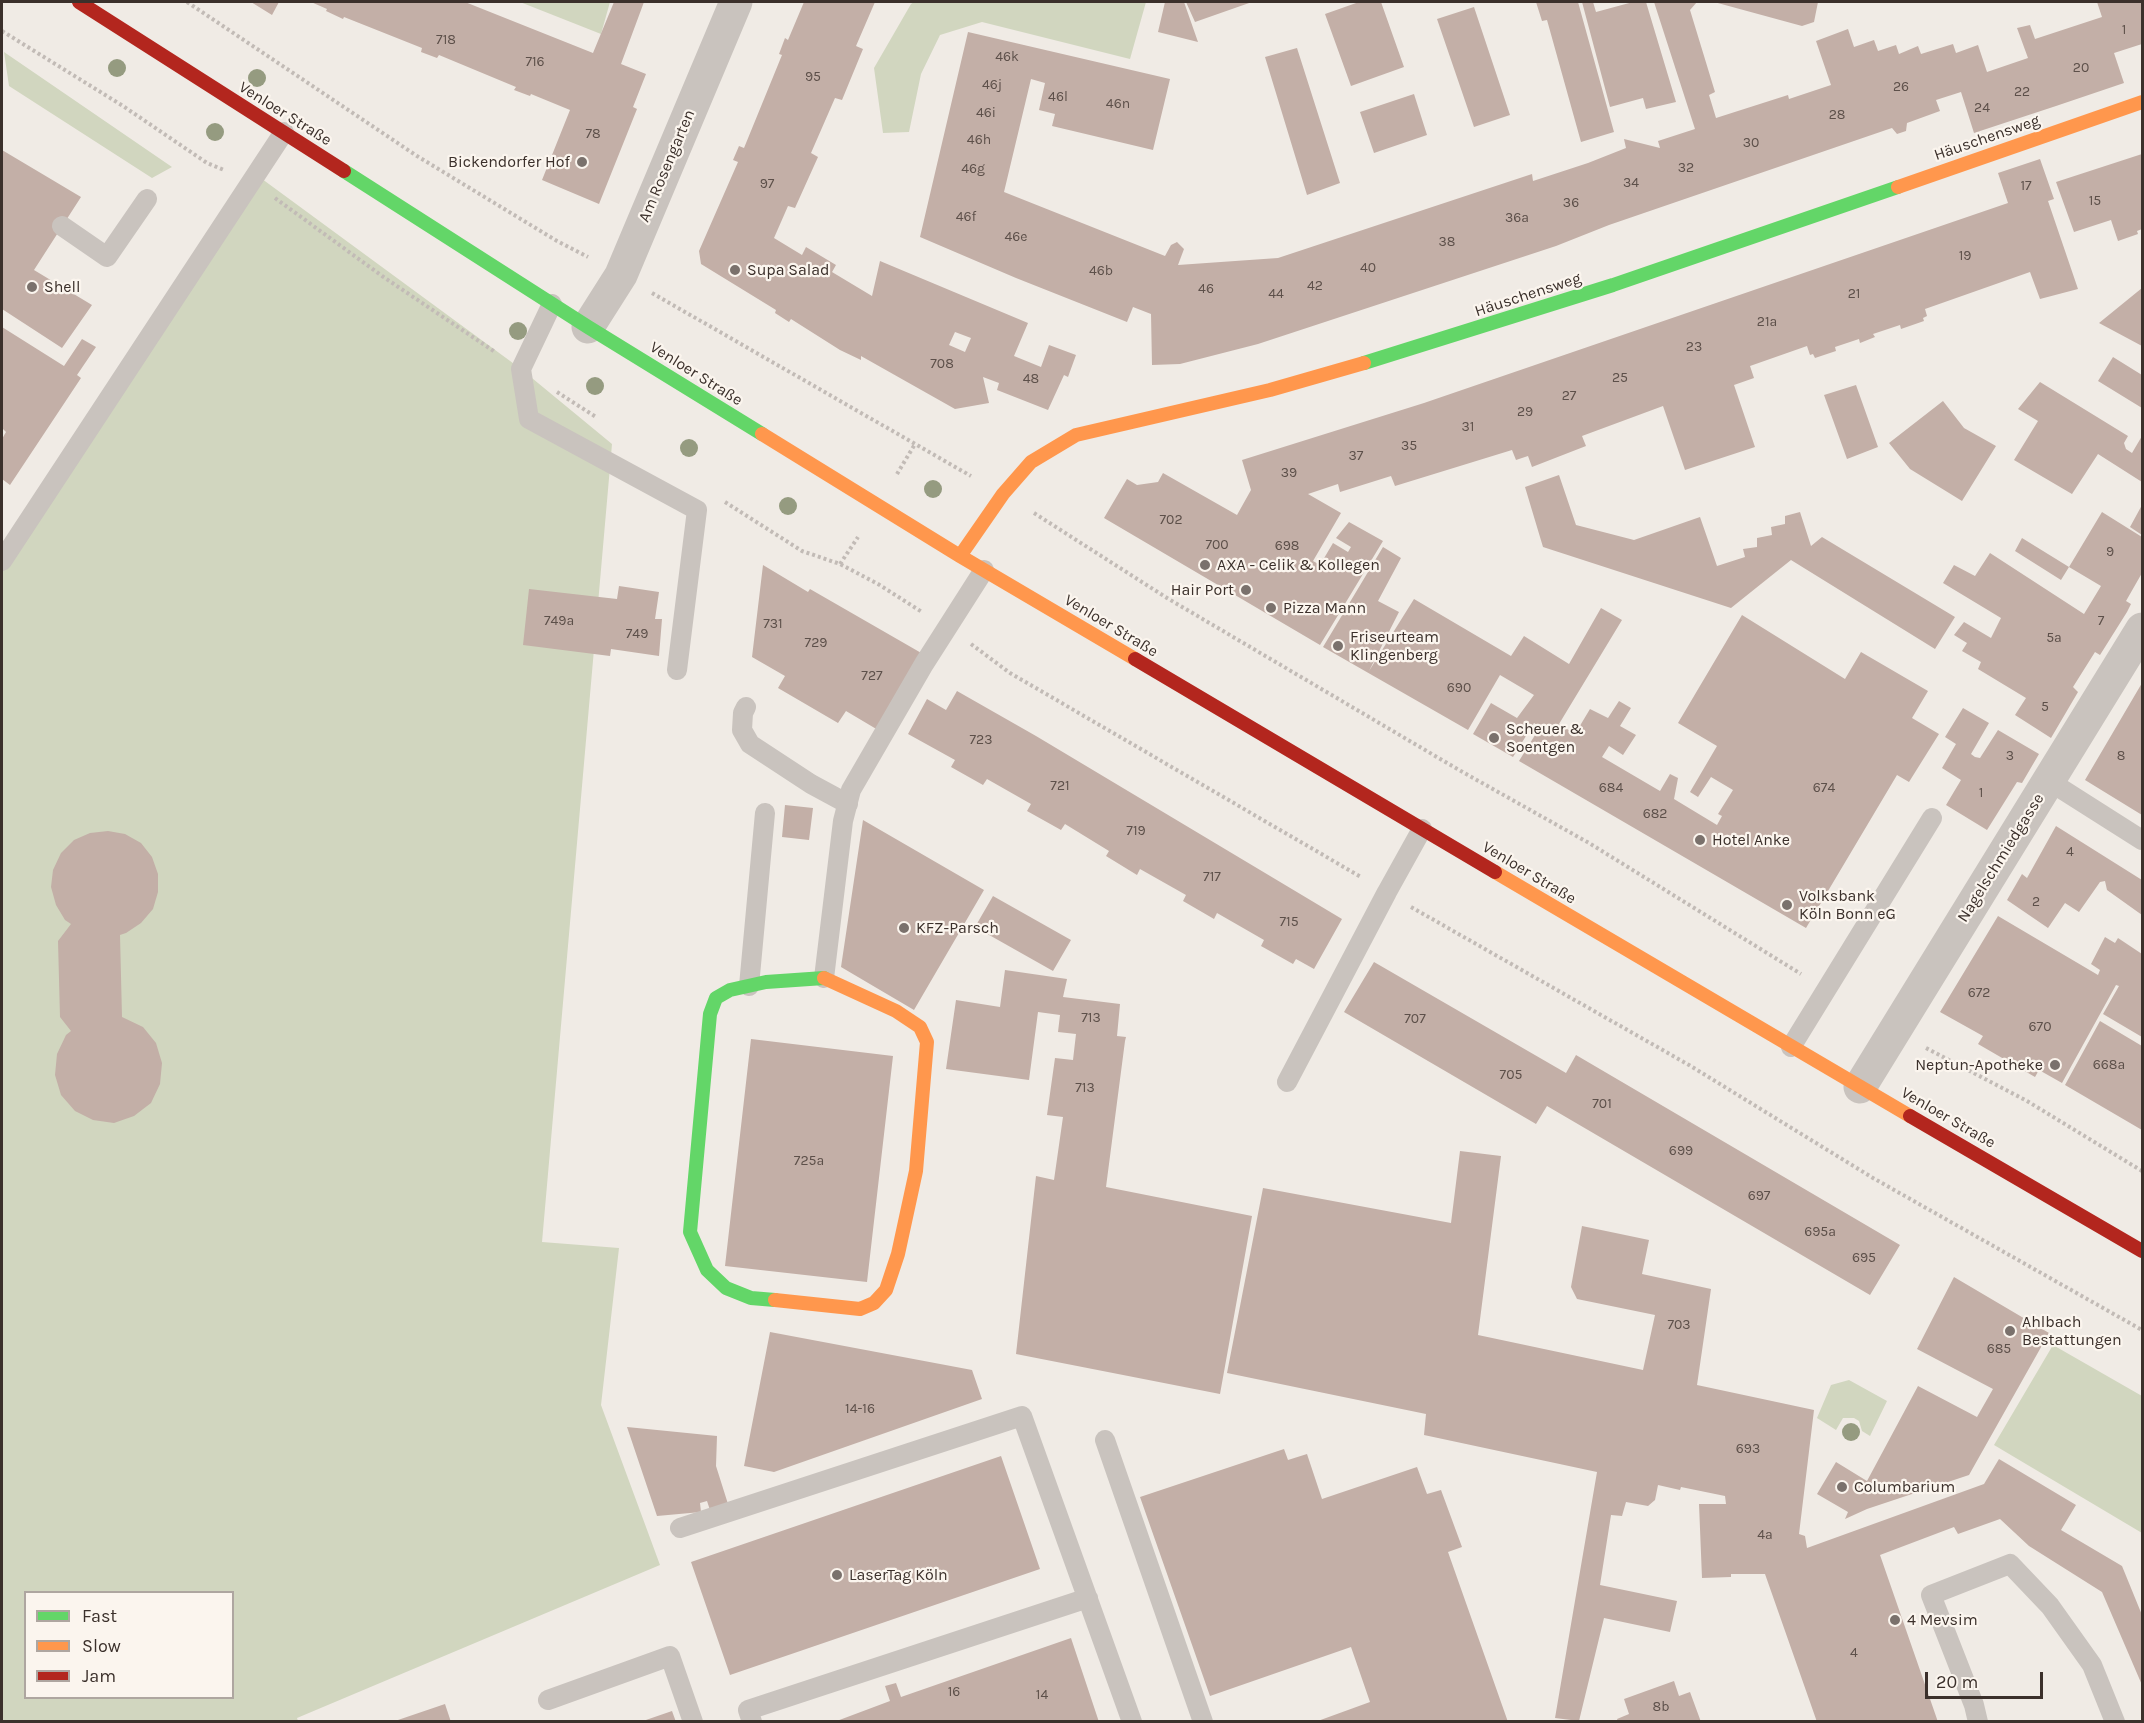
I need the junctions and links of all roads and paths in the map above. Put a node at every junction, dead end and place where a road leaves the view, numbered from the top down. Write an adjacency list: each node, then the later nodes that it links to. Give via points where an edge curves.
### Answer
1 (79, 2): 6 (main road, Venloer Straße)
2 (187, 2): 10 (path, via 417,156 557,242)
3 (736, 2): 10 (street, Am Rosengarten)
4 (2, 31): 7 (path, via 207,163)
5 (2142, 102): 17 (main road, Häuschensweg, via 1438,341 1270,390 1076,435 1031,462)
6 (284, 132): 7 (lane); 11 (main road, Venloer Straße)
7 (251, 181): 13 (path, via 382,276); 21 (lane)
8 (147, 199): 9 (lane, via 107,257)
9 (62, 226)
10 (621, 275): 12 (street, Am Rosengarten); 15 (path)
11 (552, 304): 12 (main road, Venloer Straße); 13 (lane)
12 (588, 327): 20 (main road, Venloer Straße)
13 (521, 369): 14 (path); 26 (lane, via 529,419 697,510)
14 (597, 418)
15 (915, 444): 16 (path); 17 (path)
16 (895, 477)
17 (1003, 494): 20 (main road, Häuschensweg); 37 (path, via 1167,598 1459,771 1589,843)
18 (724, 500): 22 (path, via 802,551)
19 (860, 533): 22 (path)
20 (960, 556): 23 (main road, Venloer Straße)
21 (2, 561)
22 (840, 564): 24 (path)
23 (984, 570): 24 (lane); 32 (main road, Venloer Straße)
24 (946, 627): 29 (lane, via 851,790); 34 (path, via 1021,679)
25 (2142, 629): 28 (street, Nagelschmiedgasse)
26 (677, 670)
27 (747, 707): 29 (lane, via 742,730 750,744)
28 (2049, 781): 33 (lane); 38 (street, Nagelschmiedgasse)
29 (848, 804): 35 (lane)
30 (765, 813): 36 (lane)
31 (1932, 818): 37 (lane)
32 (1422, 829): 34 (lane); 39 (main road, Venloer Straße)
33 (2142, 840)
34 (1387, 892): 40 (lane); 44 (path, via 1689,1065 1873,1178)
35 (824, 978): 36 (main road); 36 (main road, via 896,1011 920,1027 927,1042 916,1171 898,1254 886,1290 874,1303 860,1309 751,1298 726,1288 707,1270 690,1232 710,1014 716,998)
36 (748, 986)
37 (1827, 989): 39 (lane)
38 (1894, 1032): 41 (street, Nagelschmiedgasse); 42 (path, via 2027,1101)
39 (1791, 1047): 41 (main road, Venloer Straße)
40 (1287, 1082)
41 (1860, 1087): 43 (main road, Venloer Straße)
42 (2142, 1170)
43 (2142, 1251)
44 (2142, 1330)
45 (1105, 1440): 52 (lane)
46 (680, 1528): 47 (lane, via 1023,1416)
47 (1088, 1598): 50 (lane, via 748,1710); 51 (lane)
48 (548, 1700): 49 (lane, via 670,1656)
49 (693, 1722)
50 (752, 1722)
51 (1132, 1722)
52 (1203, 1722)
53 (1978, 1722): 54 (lane, via 1931,1595 2010,1564 2050,1606 2092,1665)
54 (2115, 1722)

